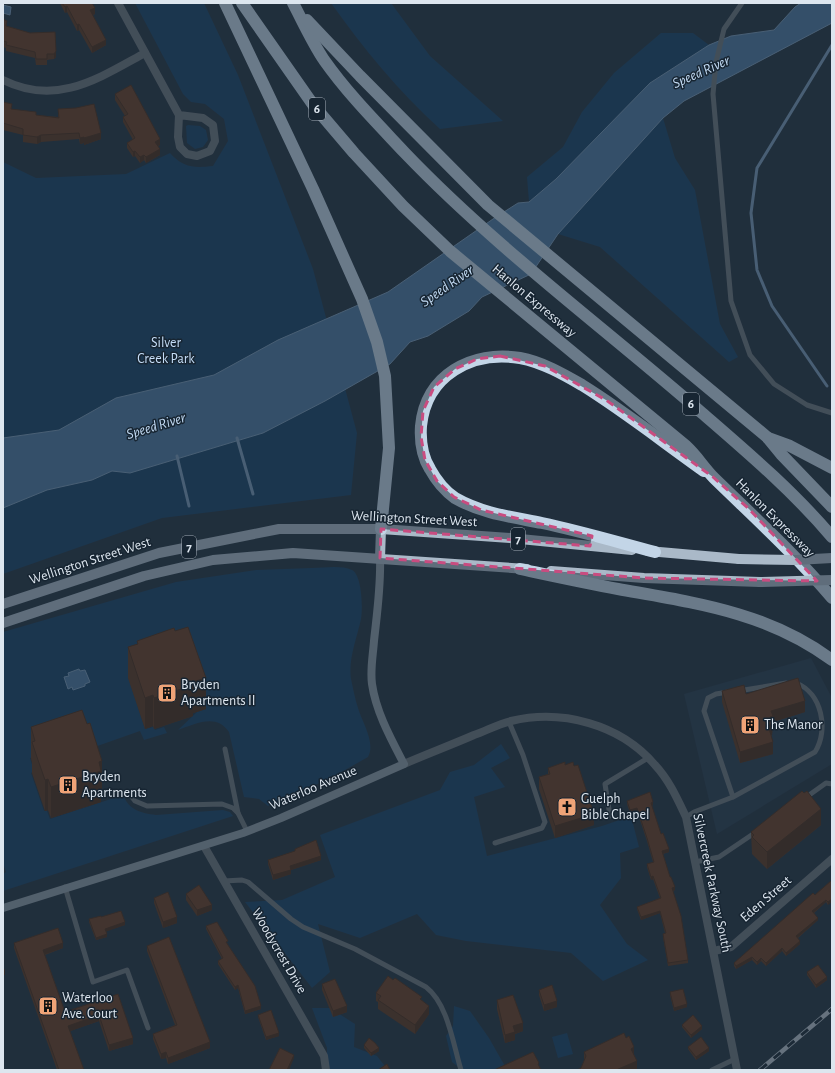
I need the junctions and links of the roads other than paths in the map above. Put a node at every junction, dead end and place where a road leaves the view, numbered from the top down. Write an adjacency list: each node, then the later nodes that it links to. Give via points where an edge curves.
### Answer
1 (118, 3): 6 (street)
2 (225, 3): 14 (highway, via 362,298 377,342 385,376 389,448)
3 (242, 3): 12 (highway, Hanlon Expressway / 6, via 314,106 403,206 450,251 686,446)
4 (742, 3): 9 (lane, via 724,29 712,94 730,301 750,355 774,384 807,405)
5 (293, 4): 10 (highway, via 360,76 488,205); 15 (highway, Hanlon Expressway / 6, via 324,60 369,115 433,182 474,222 658,374 756,459)
6 (145, 53): 7 (street, via 99,79 62,89 35,89); 8 (street)
7 (3, 80)
8 (179, 115): 8 (street, via 202,118 212,125 215,141 210,151 196,156 183,151 178,142)
9 (832, 413)
10 (767, 437): 11 (highway); 13 (highway)
11 (832, 468)
12 (713, 477): 16 (highway, via 606,400 545,366 521,358 500,356 477,359 455,369 434,387 423,411 421,437 424,460 437,481 454,497 481,510); 21 (highway, Hanlon Expressway / 6, via 749,509)
13 (832, 508)
14 (381, 529): 16 (main road, Wellington Street West / 7); 17 (main road); 22 (main road, Wellington Street West / 7, via 280,529 174,550)
15 (832, 537)
16 (655, 552): 18 (main road, Wellington Street West / 7, bridge, via 796,560)
17 (380, 558): 19 (main road, 7); 23 (main road, 7, via 293,553 213,560 144,576); 28 (street, via 372,683 381,713)
18 (832, 558)
19 (520, 569): 20 (main road, bridge, via 644,578 760,582); 24 (highway, via 709,605 755,618 790,634)
20 (832, 580)
21 (832, 598)
22 (3, 604)
23 (3, 623)
24 (832, 660)
25 (509, 722): 27 (street, Silvercreek Parkway South, via 544,717 587,722 618,736); 28 (street, Silvercreek Parkway South); 38 (lane, via 545,822 542,828)
26 (225, 749): 33 (lane)
27 (648, 758): 34 (lane, via 605,784); 35 (street, Silvercreek Parkway South, via 670,784)
28 (404, 764): 37 (street, Waterloo Avenue)
29 (832, 784): 32 (lane, via 826,783)
30 (130, 793): 33 (lane, via 135,801 146,806 222,804)
31 (733, 797): 31 (lane, via 815,752 820,744 823,724 817,702 804,686 784,683 716,694 708,698 704,711); 35 (lane)
32 (798, 803)
33 (238, 813): 37 (lane)
34 (610, 816)
35 (686, 817): 41 (street, Silvercreek Parkway South)
36 (758, 830): 41 (lane, via 719,857)
37 (247, 831): 39 (street, Waterloo Avenue)
38 (495, 843)
39 (204, 846): 42 (street, Woodycrest Drive); 43 (street, Waterloo Avenue)
40 (832, 859): 45 (street, Eden Street, via 731,947)
41 (695, 862): 45 (street, Silvercreek Parkway South)
42 (224, 881): 48 (street, Woodycrest Drive, via 324,1056); 49 (lane, via 248,882 303,927 355,949 426,986 441,1004)
43 (65, 888): 44 (street, Waterloo Avenue); 46 (lane, via 93,982 127,970)
44 (3, 908)
45 (714, 951): 47 (street, Silvercreek Parkway South)
46 (148, 1028)
47 (735, 1059): 50 (lane); 51 (street, Silvercreek Parkway South)
48 (326, 1070)
49 (461, 1070)
50 (712, 1070)
51 (737, 1070)

